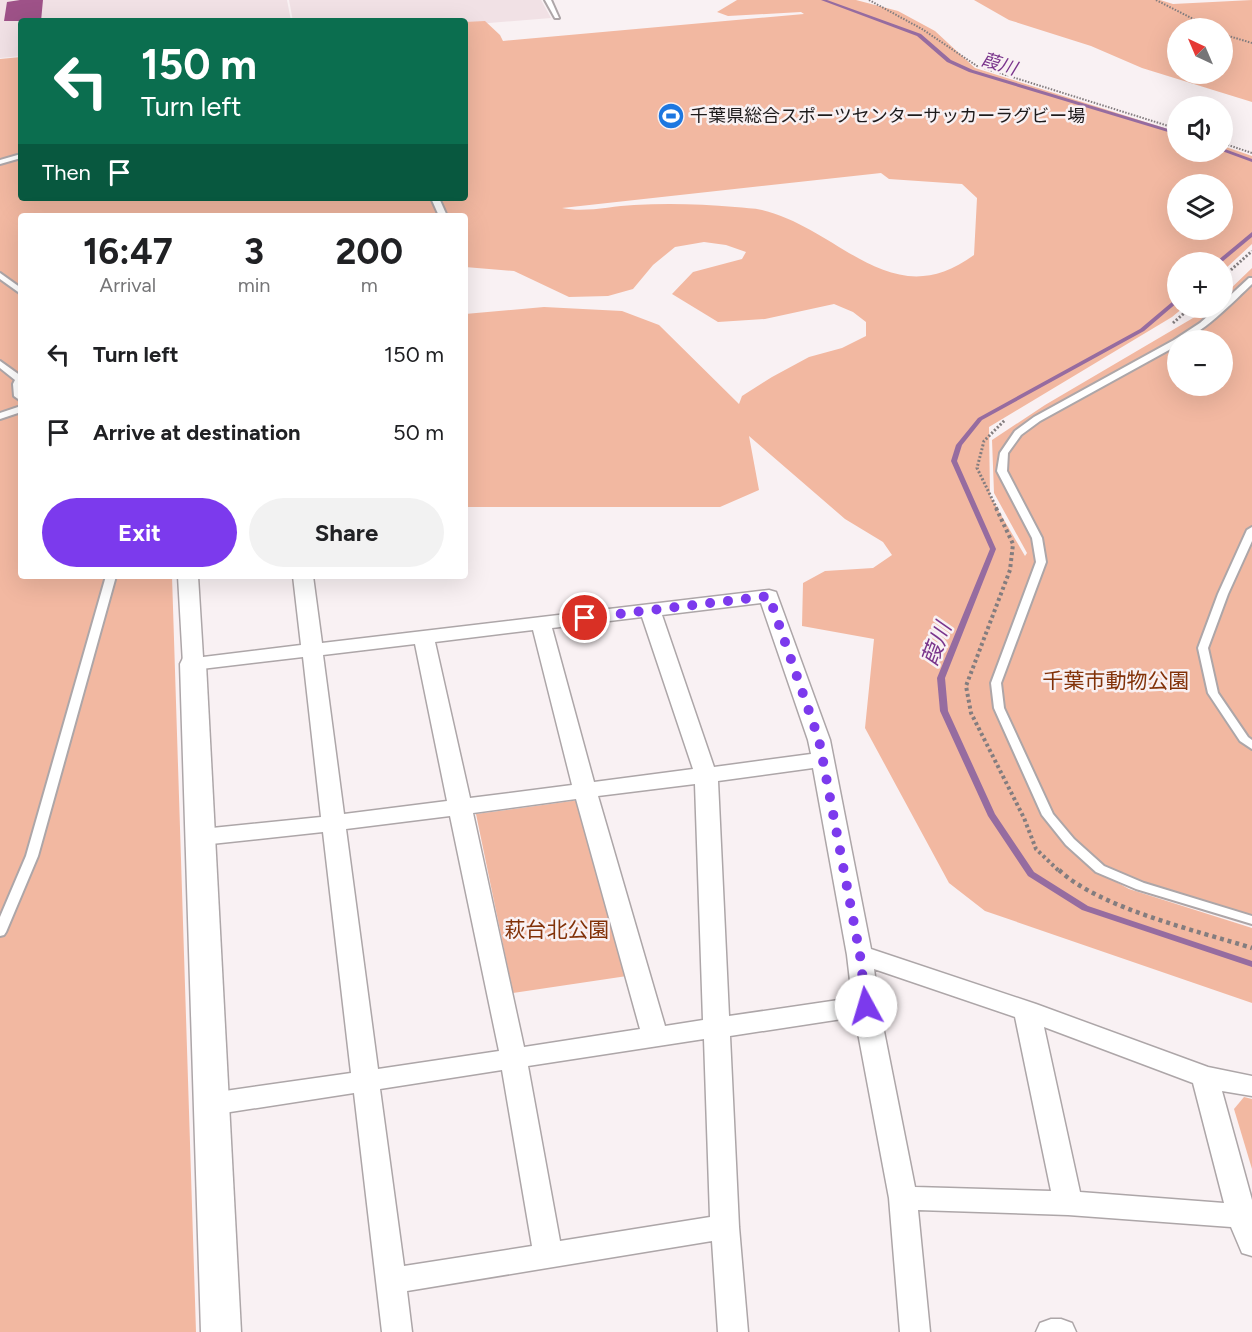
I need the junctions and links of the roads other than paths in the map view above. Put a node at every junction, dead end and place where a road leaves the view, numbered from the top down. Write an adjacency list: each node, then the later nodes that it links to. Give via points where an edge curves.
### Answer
1 (548, 0): 2 (lane)
2 (557, 17)
3 (18, 157): 4 (lane)
4 (0, 162)
5 (0, 275): 7 (lane)
6 (1252, 280): 8 (lane)
7 (18, 290)
8 (1194, 330)
9 (1167, 347): 30 (lane, via 1037,419 1018,433 1004,453 1002,471 1037,538 1041,562 996,683 999,708 1048,815 1070,843 1100,869 1140,886)
10 (0, 364): 11 (lane)
11 (18, 378)
12 (18, 410): 13 (lane)
13 (0, 416)
14 (1252, 530): 23 (lane, via 1203,648 1213,693)
15 (110, 579): 31 (lane, via 32,856)
16 (188, 579): 22 (street)
17 (303, 579): 21 (street)
18 (650, 610): 19 (street); 24 (street, via 769,596); 25 (street)
19 (541, 623): 20 (street); 26 (street)
20 (424, 638): 21 (street); 27 (street)
21 (314, 650): 22 (street); 28 (street)
22 (193, 664): 29 (street)
23 (1252, 745)
24 (823, 760): 25 (street); 32 (street)
25 (706, 775): 26 (street); 35 (street)
26 (585, 790): 27 (street); 36 (street)
27 (461, 806): 28 (street); 37 (street)
28 (335, 823): 29 (street); 39 (street)
29 (202, 837): 41 (street)
30 (1252, 920)
31 (0, 932)
32 (860, 955): 33 (street); 34 (street)
33 (866, 1006): 35 (street); 42 (street)
34 (1027, 1011): 38 (street); 43 (street)
35 (718, 1027): 36 (street); 45 (street)
36 (655, 1036): 37 (street)
37 (514, 1060): 39 (street); 47 (street)
38 (1205, 1077): 40 (street); 44 (street)
39 (367, 1081): 41 (street); 48 (street)
40 (1252, 1086)
41 (211, 1104): 49 (street)
42 (903, 1198): 43 (street); 52 (street)
43 (1068, 1203): 44 (street)
44 (1242, 1216): 46 (street)
45 (725, 1227): 47 (street); 51 (street)
46 (1252, 1244)
47 (548, 1256): 48 (street)
48 (391, 1281): 50 (street)
49 (221, 1332)
50 (397, 1332)
51 (733, 1332)
52 (915, 1332)
53 (1051, 1332): 54 (street)
54 (1061, 1332)

